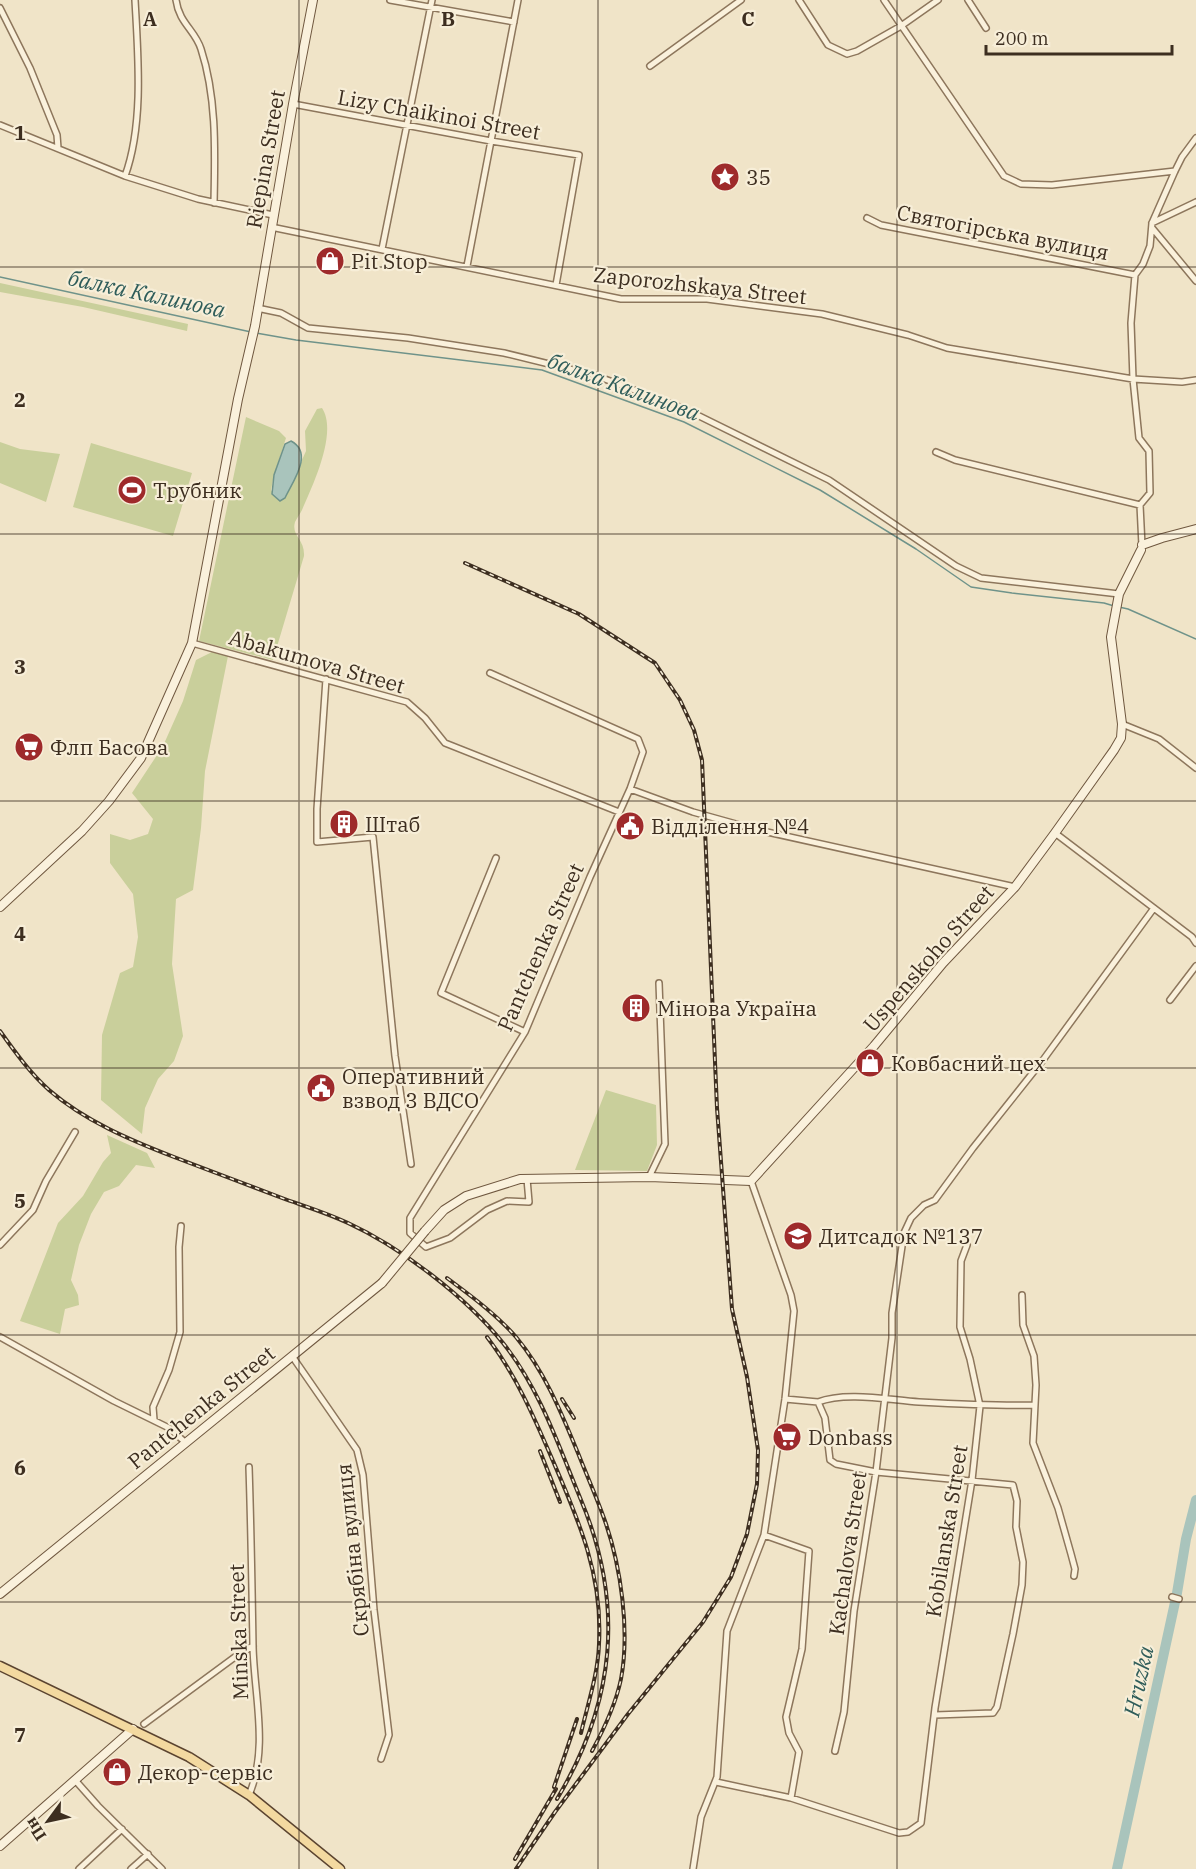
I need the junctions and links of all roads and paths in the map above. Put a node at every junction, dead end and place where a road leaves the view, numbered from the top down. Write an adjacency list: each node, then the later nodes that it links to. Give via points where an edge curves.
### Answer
1 (135, 0): 24 (street, via 138,78 133,154)
2 (176, 0): 26 (street, via 178,13 200,46 208,75 216,149)
3 (313, 0): 17 (street, Riepina Street)
4 (390, 0): 11 (street)
5 (518, 0): 13 (street)
6 (741, 0): 16 (street)
7 (799, 0): 14 (street, via 828,45 847,54)
8 (884, 0): 14 (street)
9 (938, 0): 14 (street)
10 (968, 0): 15 (street)
11 (431, 3): 13 (street); 19 (street)
12 (0, 8): 22 (street, via 30,68 57,135)
13 (514, 22): 21 (street)
14 (901, 26): 23 (street, via 1004,176 1022,184 1052,185)
15 (986, 28)
16 (650, 66)
17 (293, 104): 19 (street, Lizy Chaikinoi Street); 27 (street, Riepina Street)
18 (0, 124): 22 (street)
19 (408, 124): 21 (street, Lizy Chaikinoi Street); 31 (street)
20 (1196, 138): 23 (street)
21 (491, 141): 32 (street); 35 (street, Lizy Chaikinoi Street, via 579,155)
22 (58, 148): 24 (street)
23 (1175, 171): 29 (street)
24 (125, 176): 26 (street)
25 (1196, 202): 29 (street)
26 (214, 203): 27 (street)
27 (273, 215): 30 (street, Riepina Street)
28 (867, 218): 33 (street, Святогірська вулиця, via 881,225)
29 (1152, 226): 33 (street, via 1150,246); 34 (street)
30 (271, 227): 31 (street, Zaporozhskaya Street); 36 (street, Riepina Street)
31 (382, 249): 32 (street, Zaporozhskaya Street)
32 (466, 266): 35 (street, Zaporozhskaya Street)
33 (1135, 275): 37 (street, via 1131,323)
34 (1196, 281)
35 (556, 285): 37 (street, Zaporozhskaya Street, via 621,298 707,299 822,314 947,348)
36 (256, 308): 43 (street, via 281,313 308,328 504,353 594,375 685,409 829,480 956,566 981,578); 44 (street, Riepina Street)
37 (1133, 379): 38 (street, Zaporozhskaya Street); 40 (street, via 1139,438 1149,451 1150,492)
38 (1196, 380)
39 (936, 452): 40 (street)
40 (1140, 505): 42 (street)
41 (1196, 529): 42 (street, via 1162,537)
42 (1141, 548): 43 (street, Uspenskoho Street)
43 (1119, 594): 47 (street, Uspenskoho Street, via 1111,637)
44 (192, 643): 46 (street, Abakumova Street); 54 (street, Riepina Street, via 141,758 82,831)
45 (490, 674): 49 (street, Pantchenka Street, via 638,739 642,752)
46 (326, 679): 50 (street, Abakumova Street, via 407,702 445,743); 62 (street, via 317,842 373,837 395,1056)
47 (1122, 724): 48 (street, via 1159,739); 51 (street, Uspenskoho Street, via 1121,738 1114,750)
48 (1196, 768)
49 (630, 789): 50 (street, Pantchenka Street); 53 (street, via 754,829)
50 (619, 812): 60 (street, Pantchenka Street)
51 (1055, 833): 53 (street, Uspenskoho Street); 55 (street)
52 (496, 858): 60 (street, via 441,993)
53 (1015, 887): 65 (street, Uspenskoho Street)
54 (0, 907)
55 (1154, 908): 56 (street); 73 (street, Kachalova Street, via 935,1200 924,1204 911,1218 904,1233 892,1313)
56 (1196, 943)
57 (1196, 966): 59 (street)
58 (659, 983): 63 (street, via 664,1144)
59 (1170, 1000)
60 (525, 1032): 64 (street, Pantchenka Street, via 410,1218 410,1233 426,1247 450,1238 487,1210 507,1201 529,1202)
61 (75, 1132): 67 (street, via 33,1210)
62 (411, 1164)
63 (649, 1177): 64 (street); 65 (street)
64 (527, 1179): 71 (street, Pantchenka Street, bridge, via 466,1196 444,1210 382,1283)
65 (751, 1181): 72 (street, via 794,1311)
66 (181, 1226): 77 (street, via 180,1332 170,1370 153,1407)
67 (0, 1245)
68 (967, 1245): 76 (street, Kobilanska Street, via 961,1262 960,1327)
69 (1022, 1295): 75 (street, via 1023,1325 1034,1356)
70 (0, 1337): 77 (street)
71 (292, 1356): 78 (street, Pantchenka Street); 93 (street, Скрябіна вулиця, via 357,1450 363,1475 389,1735)
72 (785, 1399): 74 (street); 82 (street)
73 (884, 1400): 74 (street, via 829,1398); 76 (street); 80 (street, Kachalova Street)
74 (818, 1402): 80 (street, via 825,1418 830,1460)
75 (1034, 1405): 76 (street); 83 (street, via 1033,1443 1058,1508)
76 (980, 1406): 81 (street, Kobilanska Street)
77 (154, 1420): 78 (street)
78 (186, 1443): 84 (street, Pantchenka Street)
79 (249, 1467): 87 (street, Minska Street)
80 (876, 1472): 81 (street); 92 (street, Kachalova Street, via 844,1712)
81 (972, 1480): 89 (street, Kobilanska Street); 89 (street, via 1013,1485 1023,1562 1022,1585 993,1713)
82 (764, 1535): 95 (street, via 727,1631); 97 (street, via 809,1551 802,1649 786,1717 789,1733 800,1752)
83 (1074, 1576)
84 (0, 1594)
85 (1172, 1597): 86 (street)
86 (1179, 1599)
87 (253, 1646): 90 (street); 96 (street, Minska Street, via 260,1754)
88 (0, 1666): 91 (main road)
89 (935, 1715): 97 (street, Kobilanska Street, via 921,1823 908,1832 899,1833)
90 (144, 1724)
91 (133, 1729): 94 (street); 96 (main road, via 189,1757)
92 (835, 1751)
93 (381, 1759)
94 (75, 1780): 98 (street); 99 (street)
95 (716, 1782): 97 (street); 105 (street, via 701,1817)
96 (249, 1795): 104 (main road)
97 (791, 1798)
98 (122, 1829): 100 (street); 101 (street)
99 (0, 1846)
100 (148, 1854): 102 (street); 103 (street)
101 (79, 1869)
102 (131, 1869)
103 (162, 1869)
104 (340, 1869)
105 (693, 1869)

